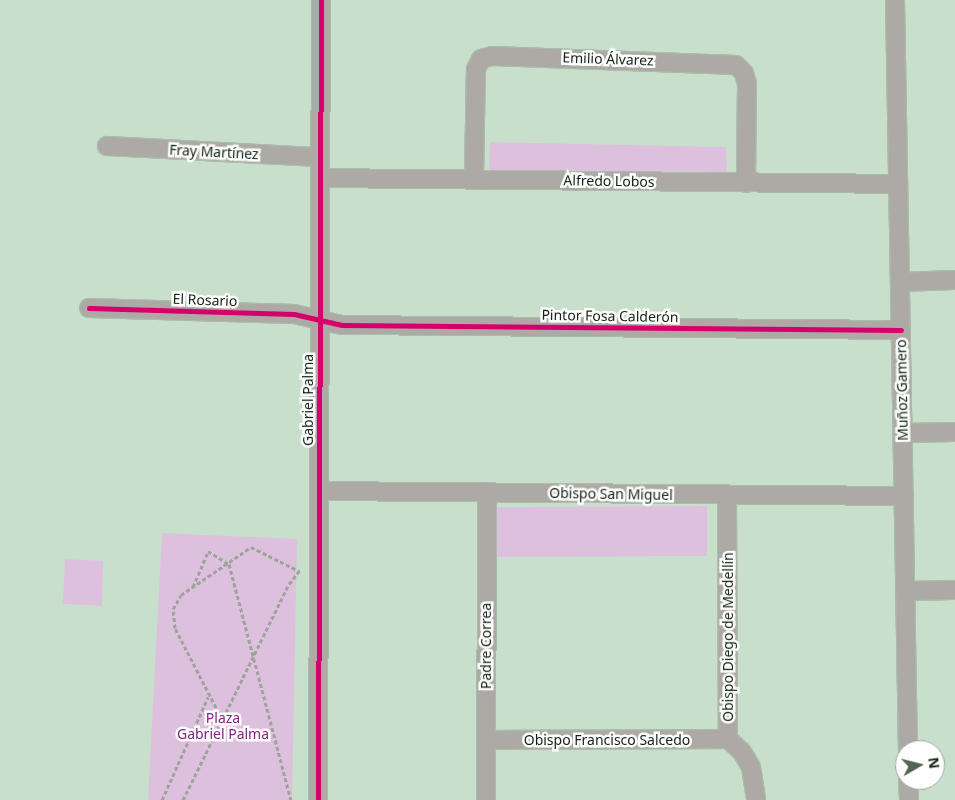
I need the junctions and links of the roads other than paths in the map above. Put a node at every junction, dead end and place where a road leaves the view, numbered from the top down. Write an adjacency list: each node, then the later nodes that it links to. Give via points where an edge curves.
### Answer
1 (321, 0): 4 (street, Gabriel Palma)
2 (895, 0): 8 (street, Muñoz Gamero)
3 (107, 146): 4 (street, Fray Martínez)
4 (320, 157): 5 (street, Gabriel Palma)
5 (320, 178): 6 (street, Alfredo Lobos); 12 (street, Gabriel Palma)
6 (474, 179): 7 (street, Alfredo Lobos); 7 (street, Emilio Álvarez, via 476,69 481,59 492,56 736,65 744,73 747,84)
7 (746, 182): 8 (street, Alfredo Lobos)
8 (898, 184): 10 (street, Muñoz Gamero)
9 (955, 280): 10 (street)
10 (900, 282): 13 (street, Muñoz Gamero)
11 (89, 308): 12 (street, El Rosario, via 294,314)
12 (320, 320): 13 (street, Pintor Fosa Calderón, via 342,325); 16 (street, Gabriel Palma)
13 (901, 330): 15 (street, Muñoz Gamero)
14 (955, 432): 15 (street)
15 (903, 433): 19 (street, Muñoz Gamero)
16 (319, 491): 17 (street, Obispo San Miguel); 25 (street, Gabriel Palma)
17 (487, 492): 18 (street, Obispo San Miguel); 23 (street, Padre Correa)
18 (727, 495): 19 (street, Obispo San Miguel); 22 (street, Obispo Diego de Medellín)
19 (904, 496): 21 (street, Muñoz Gamero)
20 (955, 590): 21 (street)
21 (905, 592): 24 (street, Muñoz Gamero)
22 (728, 739): 23 (street, Obispo Francisco Salcedo); 27 (street, Obispo Diego de Medellín, via 742,752 751,767)
23 (486, 740): 26 (street, Padre Correa)
24 (908, 740)
25 (318, 800)
26 (486, 800)
27 (756, 800)

